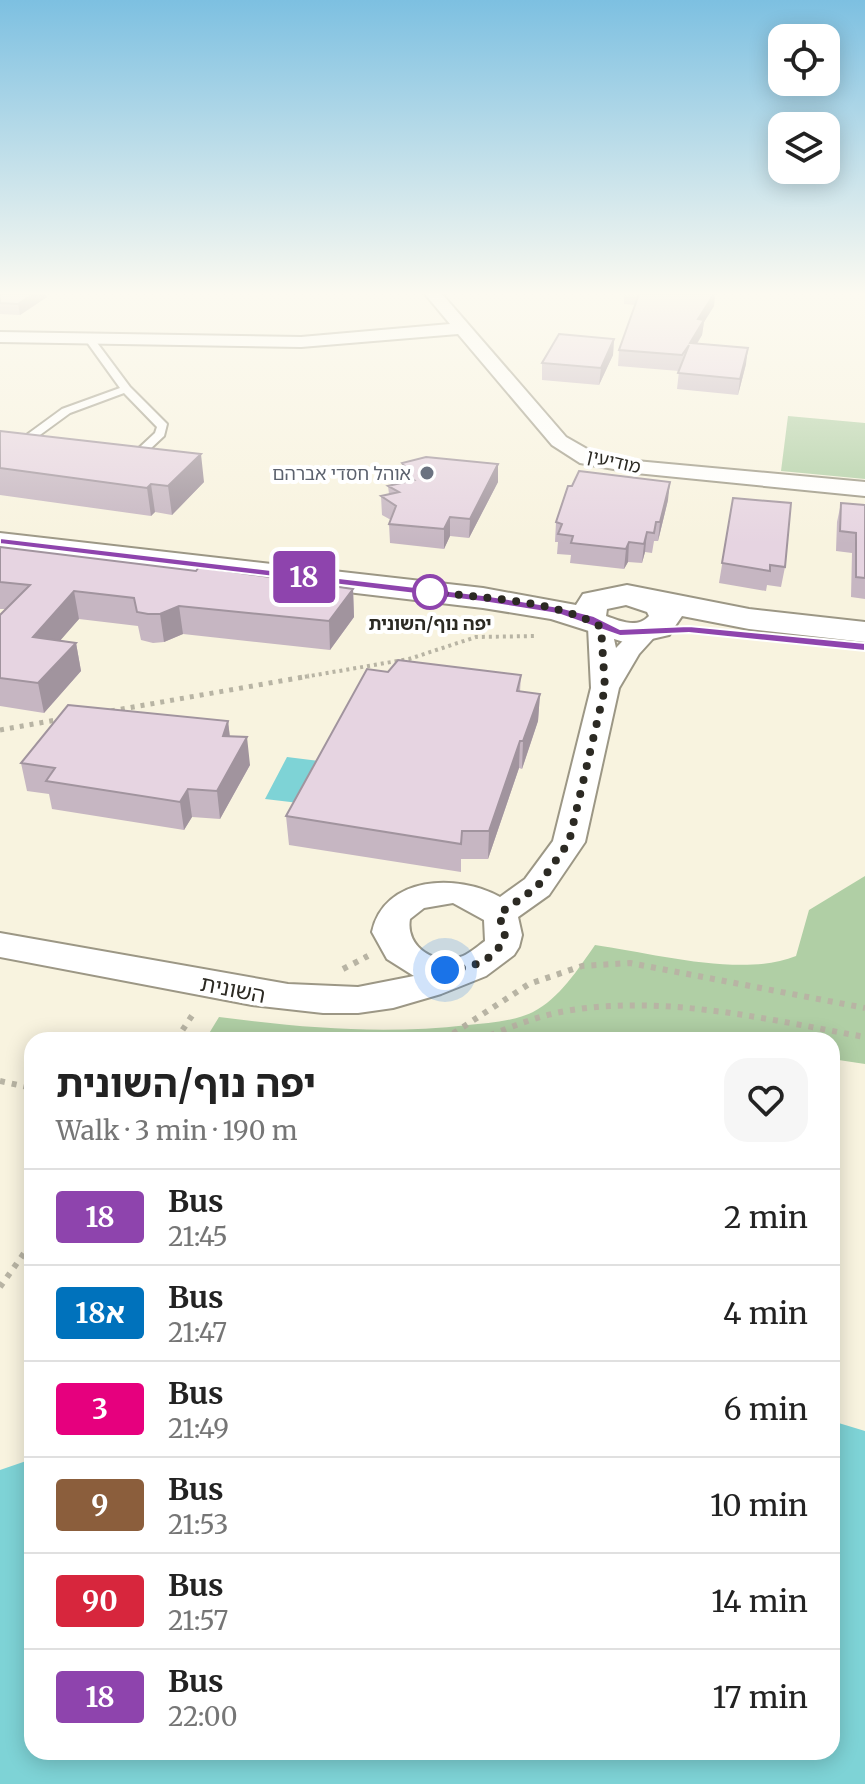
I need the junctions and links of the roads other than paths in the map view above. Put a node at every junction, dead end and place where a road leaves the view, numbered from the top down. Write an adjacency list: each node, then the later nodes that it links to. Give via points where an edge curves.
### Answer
1 (117, 377): 3 (lane)
2 (502, 377): 6 (street, מודיעין, via 559,441 588,458)
3 (126, 389): 4 (lane, via 66,411); 5 (lane, via 163,426)
4 (9, 453)
5 (127, 465)
6 (865, 489)
7 (0, 524): 9 (main road, via 282,555)
8 (0, 542): 9 (main road)
9 (598, 614): 10 (main road, via 620,632); 13 (street)
10 (651, 620): 11 (main road, via 749,619); 12 (main road); 13 (street)
11 (865, 632)
12 (865, 647)
13 (605, 688): 14 (street, via 569,842 537,887)
14 (499, 914): 16 (street, השונית, via 505,936 501,947); 16 (street, via 487,903 453,892 415,898 391,918 388,931 400,954 428,968)
15 (0, 945): 16 (street, השונית, via 316,1002 371,1000 428,988)
16 (463, 969)

